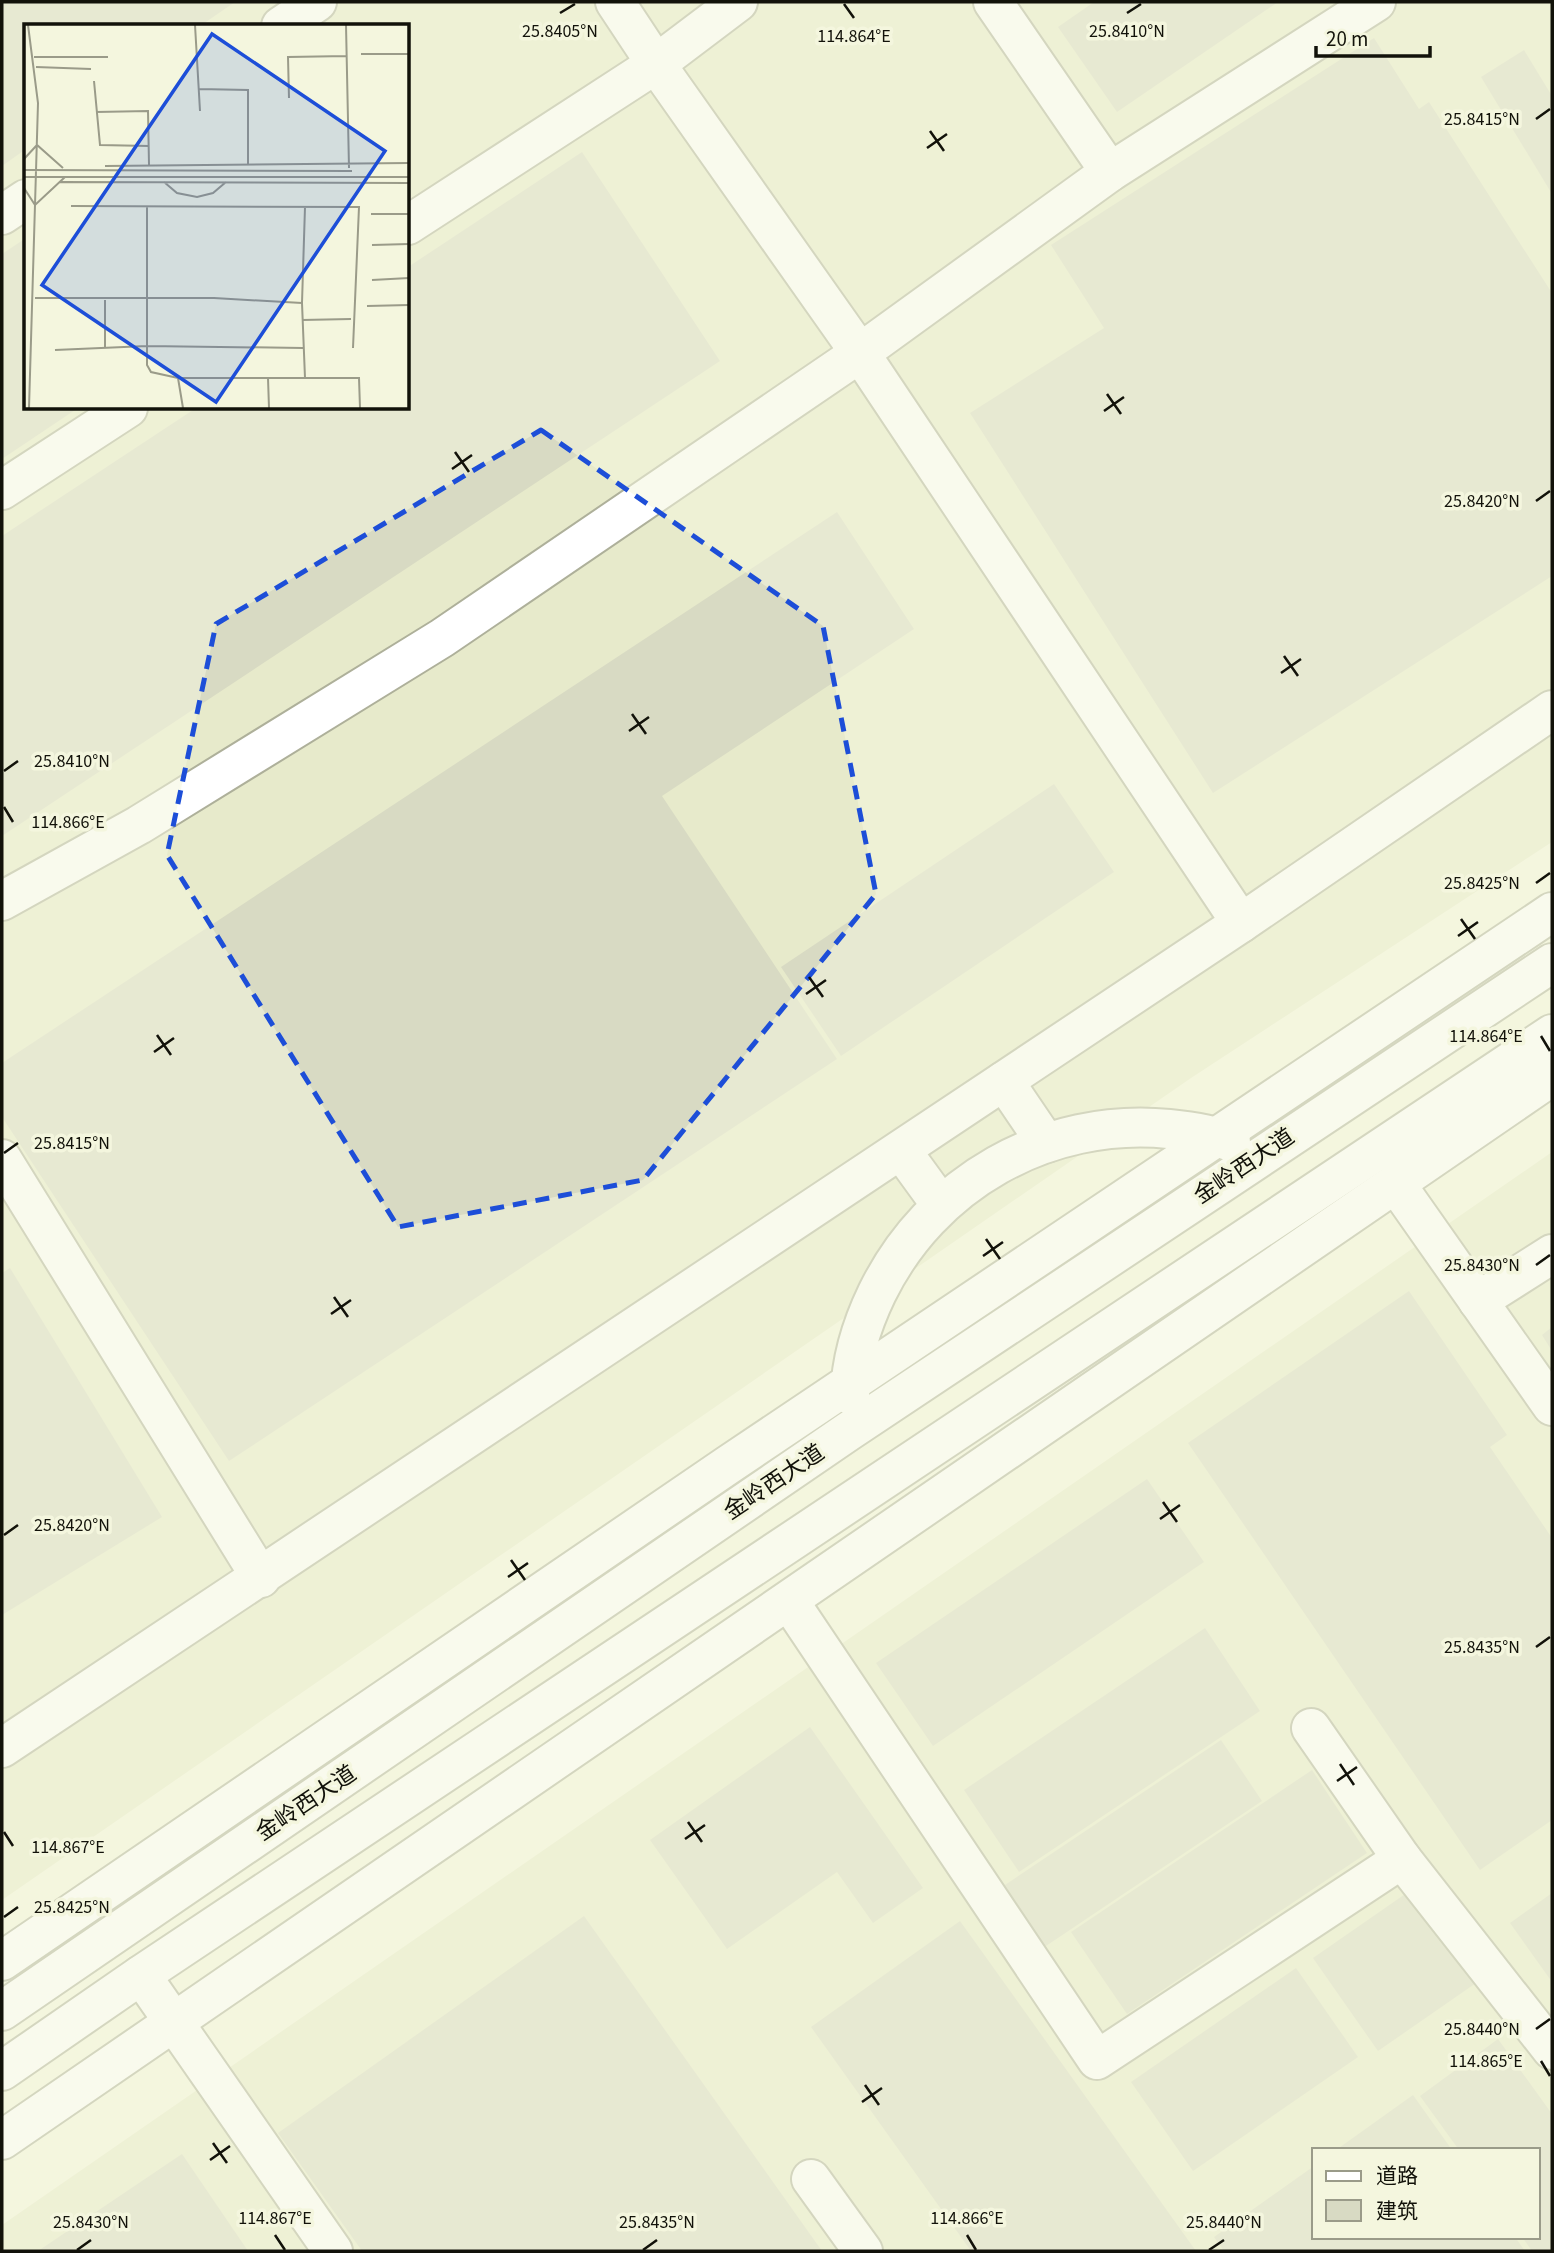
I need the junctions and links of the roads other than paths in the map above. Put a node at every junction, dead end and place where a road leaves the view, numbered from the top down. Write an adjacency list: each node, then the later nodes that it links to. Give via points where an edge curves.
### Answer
1 (317, 2): 6 (street)
2 (615, 2): 7 (street)
3 (738, 2): 7 (street)
4 (993, 2): 8 (street)
5 (1376, 2): 8 (street)
6 (284, 24)
7 (656, 64): 11 (street); 12 (street)
8 (1110, 172): 12 (street)
9 (24, 200): 10 (street)
10 (2, 215)
11 (410, 224)
12 (860, 353): 16 (street, via 442,638 139,825); 18 (street)
13 (125, 410): 14 (street)
14 (2, 490)
15 (1552, 710): 18 (street)
16 (2, 901)
17 (1552, 912): 23 (street)
18 (1241, 923): 22 (street)
19 (1552, 963): 26 (street, 金岭西大道)
20 (1552, 1034): 41 (street)
21 (1552, 1076): 28 (street)
22 (1004, 1080): 24 (street); 25 (street)
23 (1216, 1138): 24 (street, via 1150,1127 1111,1128); 26 (street); 32 (street)
24 (1046, 1143): 29 (street, via 1000,1162)
25 (901, 1150): 29 (street); 35 (street)
26 (1262, 1154): 34 (street, 金岭西大道)
27 (2, 1159): 35 (street)
28 (1396, 1184): 31 (street); 36 (street)
29 (941, 1205): 32 (street, via 908,1241 886,1275 868,1311)
30 (1552, 1254): 31 (street)
31 (1478, 1301): 33 (street)
32 (851, 1382): 34 (street); 40 (street)
33 (1552, 1406)
34 (849, 1431): 42 (street, 金岭西大道)
35 (261, 1578): 38 (street)
36 (789, 1601): 39 (street, via 1097,2060); 43 (street)
37 (1311, 1728): 39 (street)
38 (2, 1748)
39 (1402, 1859): 44 (street)
40 (2, 1961)
41 (141, 1975): 43 (street); 45 (street)
42 (2, 2011)
43 (174, 2023): 46 (street); 48 (street)
44 (1552, 2050)
45 (2, 2071)
46 (2, 2140)
47 (811, 2179): 49 (street)
48 (333, 2251)
49 (863, 2251)

